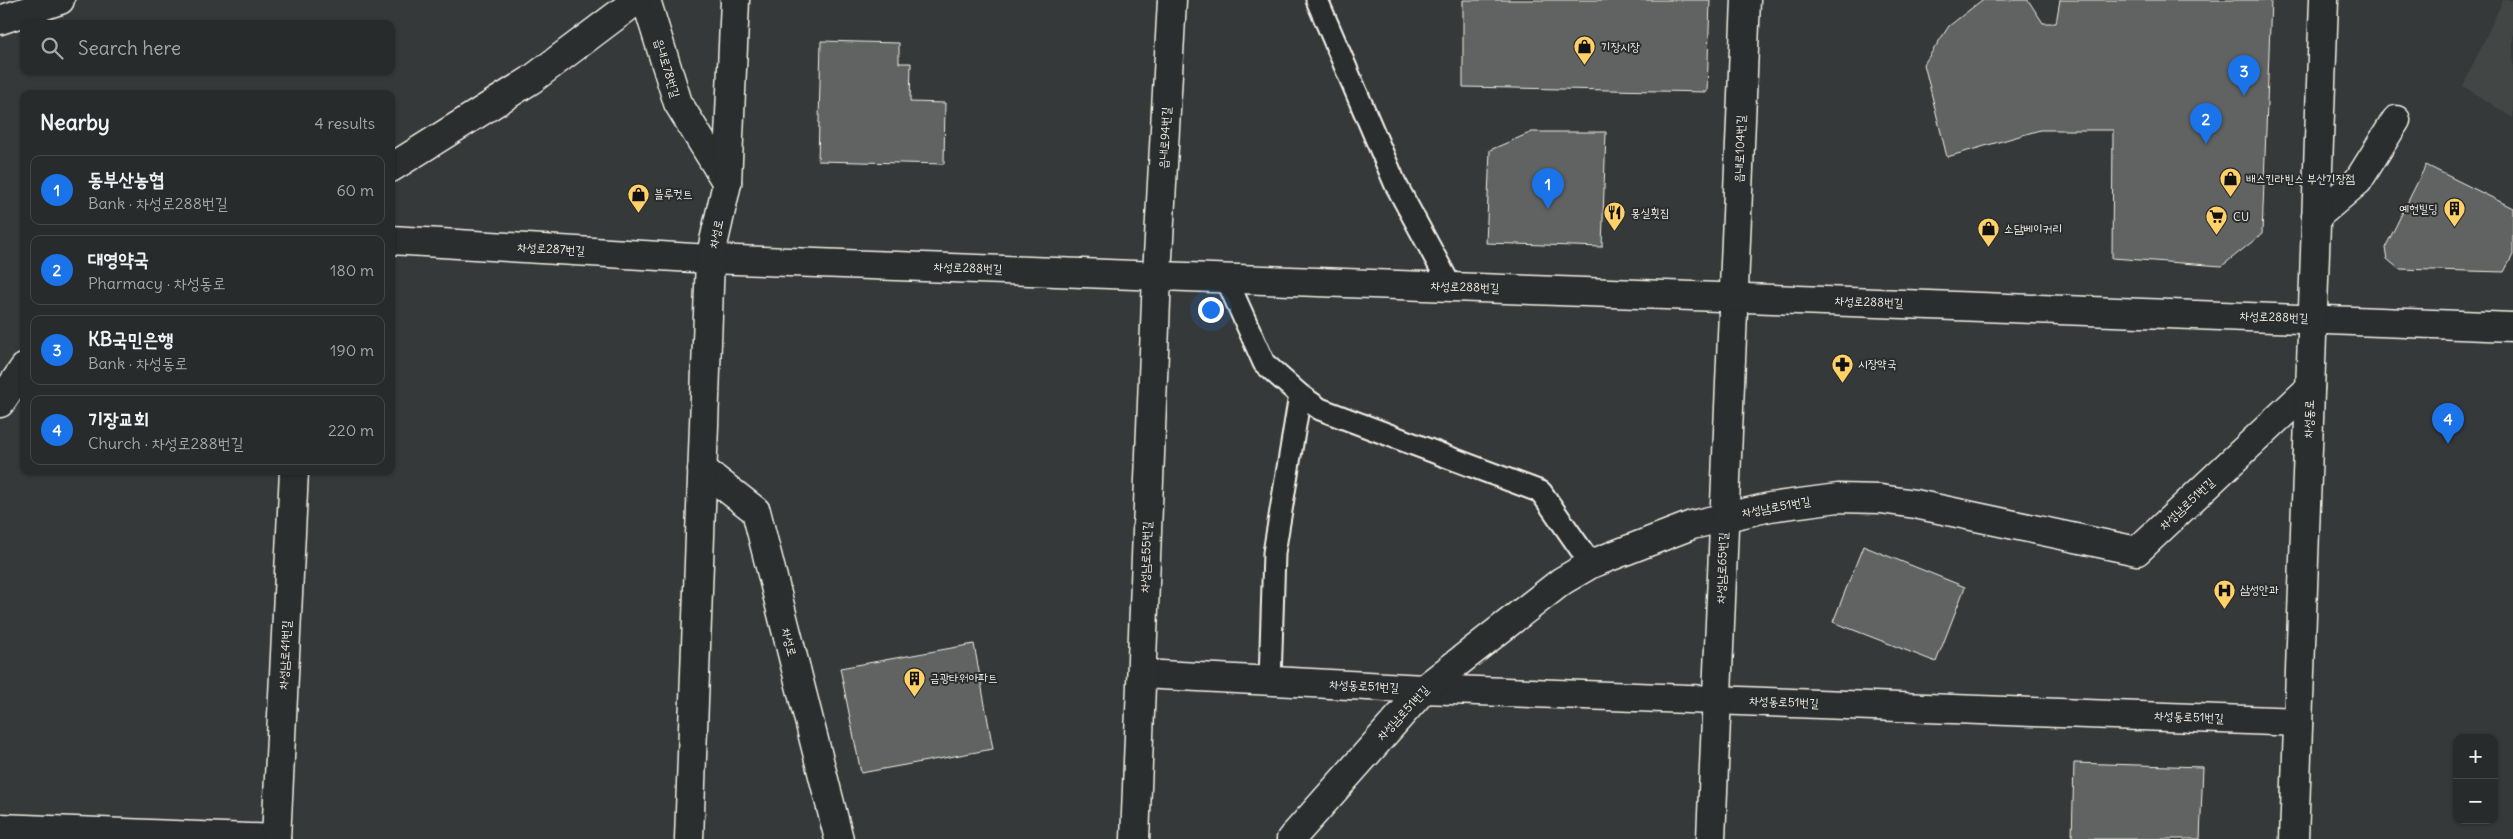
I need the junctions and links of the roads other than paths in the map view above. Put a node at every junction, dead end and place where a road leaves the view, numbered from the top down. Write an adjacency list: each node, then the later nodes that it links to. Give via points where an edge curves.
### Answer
1 (60, 0): 9 (street)
2 (636, 0): 11 (street, via 532,80)
3 (646, 0): 12 (street, 읍내로78번길, via 678,103)
4 (735, 0): 12 (street, 차성로)
5 (1172, 0): 16 (street, 읍내로94번길)
6 (1317, 0): 18 (lane, via 1395,183)
7 (1746, 0): 19 (street, 읍내로104번길)
8 (2324, 0): 13 (street, 차성동로)
9 (0, 20)
10 (2396, 120): 13 (street, via 2358,181)
11 (395, 166)
12 (727, 183): 15 (street, 차성로)
13 (2316, 217): 20 (street, 차성동로)
14 (395, 240): 15 (street, 차성로287번길)
15 (710, 259): 16 (street, 차성로288번길); 26 (street, 차성로)
16 (1157, 275): 17 (street, 차성로288번길); 30 (street, 차성남로55번길)
17 (1226, 278): 18 (street, 차성로288번길); 24 (lane, via 1264,363)
18 (1451, 287): 19 (street, 차성로288번길)
19 (1734, 297): 20 (street, 차성로288번길); 28 (street, 차성남로65번길)
20 (2312, 319): 21 (street, 차성로288번길); 23 (street, 차성동로)
21 (2513, 326)
22 (20, 374): 25 (street)
23 (2310, 388): 28 (street, 차성남로51번길, via 2136,551 1881,499 1838,498); 34 (street, 차성동로)
24 (1300, 395): 29 (lane, via 1320,409 1541,492); 31 (lane, via 1274,553)
25 (0, 403)
26 (702, 469): 37 (street, 차성로); 38 (street, 차성로, via 756,510)
27 (294, 475): 36 (street, 차성남로41번길)
28 (1724, 517): 29 (street, 차성남로51번길, via 1653,538); 33 (street, 차성남로65번길)
29 (1591, 564): 32 (street, 차성남로51번길, via 1562,581)
30 (1142, 674): 31 (street, 차성동로51번길); 39 (street, 차성남로55번길)
31 (1270, 681): 32 (street, 차성동로51번길)
32 (1424, 689): 33 (street, 차성동로51번길); 40 (street, 차성남로51번길)
33 (1717, 699): 34 (street, 차성동로51번길); 41 (street, 차성남로65번길)
34 (2298, 722): 42 (street, 차성동로)
35 (0, 828): 36 (street)
36 (276, 839)
37 (689, 839)
38 (839, 839)
39 (1136, 839)
40 (1291, 839)
41 (1711, 839)
42 (2294, 839)

